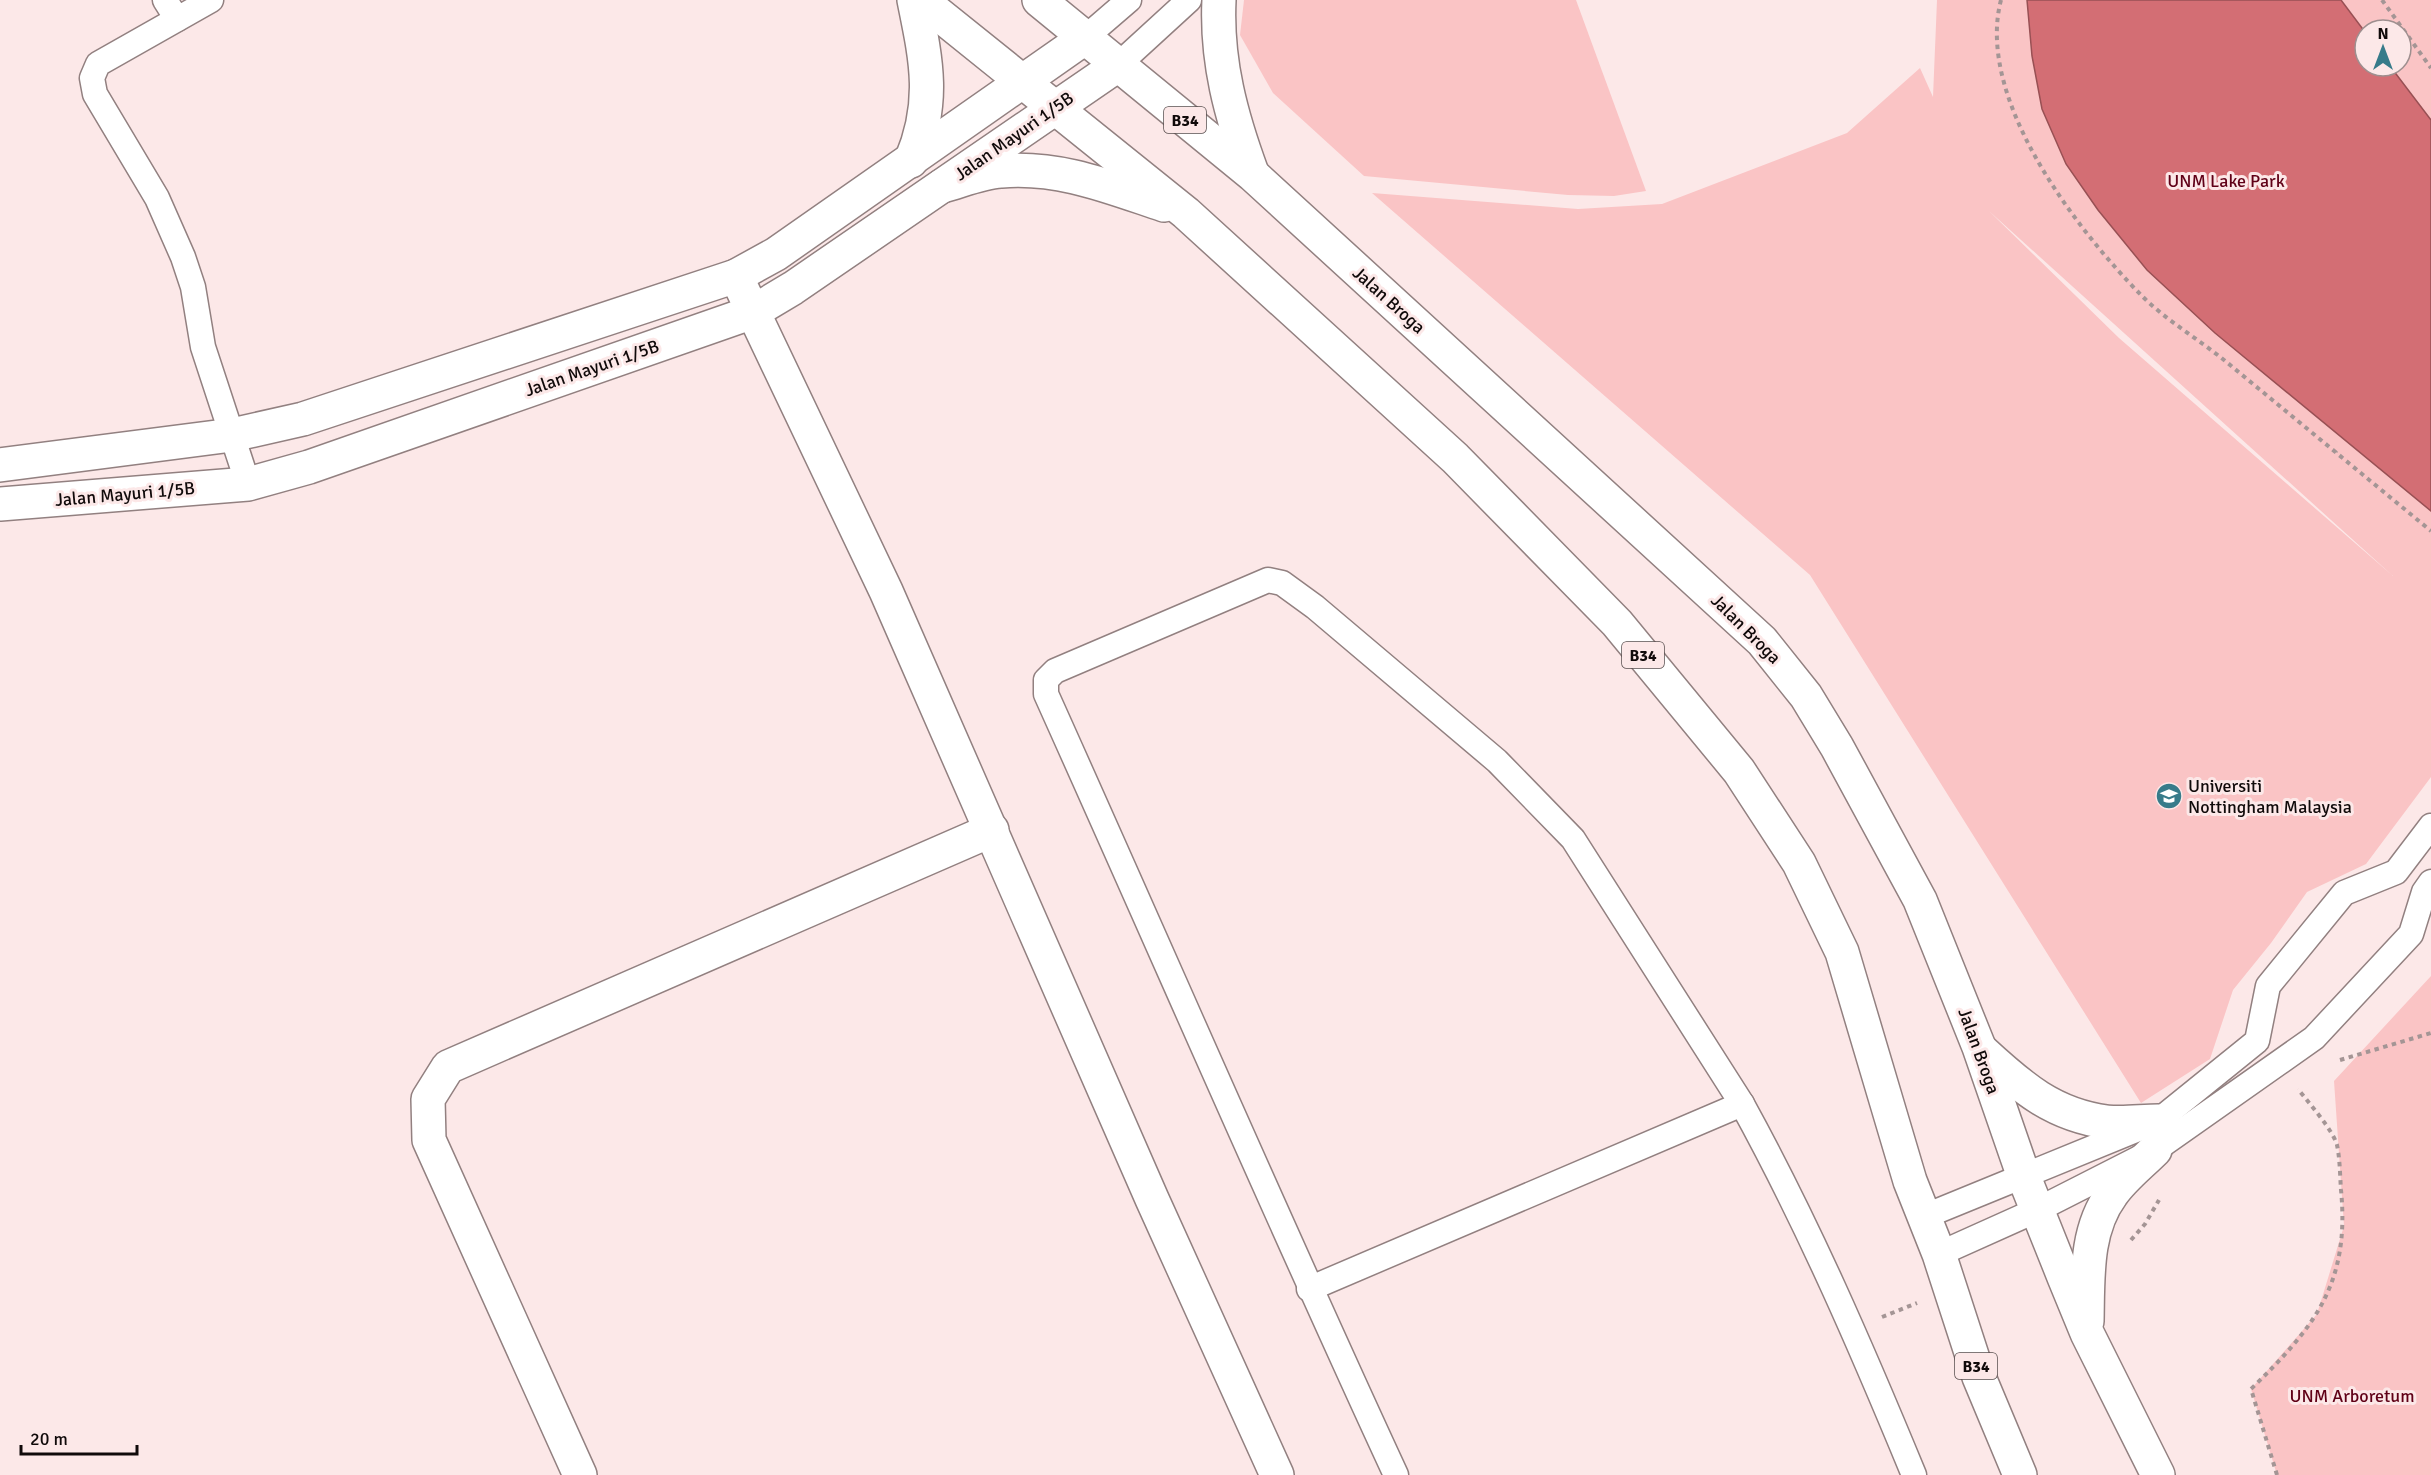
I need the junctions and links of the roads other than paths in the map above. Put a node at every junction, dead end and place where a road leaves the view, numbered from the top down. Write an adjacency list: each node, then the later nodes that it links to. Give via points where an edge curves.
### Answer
1 (211, 0): 8 (lane)
2 (914, 0): 13 (main road, via 926,54 927,89 922,135)
3 (921, 0): 11 (main road, B34)
4 (1040, 0): 9 (main road, Jalan Broga / B34)
5 (1130, 0): 9 (lane)
6 (1189, 0): 10 (lane)
7 (1219, 0): 14 (main road, via 1219,54 1232,118)
8 (171, 10): 19 (lane, via 98,64 92,78 95,94 157,198 183,257 194,287 202,347)
9 (1086, 37): 10 (main road, Jalan Broga / B34); 11 (main road)
10 (1118, 65): 12 (main road, Jalan Mayuri 1/5B); 14 (main road, Jalan Broga / B34)
11 (1023, 82): 12 (main road, B34); 13 (main road)
12 (1055, 108): 15 (main road, Jalan Mayuri 1/5B); 16 (main road, B34)
13 (911, 160): 17 (main road, via 776,254)
14 (1253, 175): 26 (main road, Jalan Broga / B34, via 1762,640 1813,706 1914,890)
15 (942, 186): 16 (main road, via 1000,171 1055,171 1088,178); 18 (main road, Jalan Mayuri 1/5B)
16 (1186, 213): 31 (main road, B34, via 1455,458 1617,623 1739,771 1799,863 1842,952)
17 (736, 276): 18 (main road); 19 (main road, via 303,418)
18 (753, 312): 21 (main road, Jalan Mayuri 1/5B, via 309,467); 24 (main road, via 886,591)
19 (232, 435): 20 (main road); 21 (lane)
20 (0, 465)
21 (248, 484): 22 (main road, Jalan Mayuri 1/5B)
22 (0, 504)
23 (2431, 826): 28 (lane, via 2396,872 2344,893 2268,986 2257,1041)
24 (992, 830): 36 (main road, via 448,1067 428,1099 429,1140); 37 (main road)
25 (2431, 882): 28 (lane, via 2411,934 2314,1038)
26 (1979, 1047): 28 (main road, via 2019,1085 2061,1111); 29 (main road, Jalan Broga / B34)
27 (1742, 1104): 33 (lane); 33 (lane, via 1574,839 1497,761 1315,606 1282,583 1257,583 1055,671 1046,680 1046,694); 38 (lane, via 1853,1329)
28 (2156, 1135): 29 (lane); 30 (lane); 34 (main road, via 2112,1194 2094,1229 2088,1269)
29 (2024, 1177): 30 (main road, Jalan Broga / B34); 31 (lane)
30 (2037, 1210): 32 (lane); 34 (main road, Jalan Broga / B34)
31 (1923, 1217): 32 (main road, B34)
32 (1939, 1254): 39 (main road, B34, via 1979,1377)
33 (1309, 1289): 35 (lane)
34 (2087, 1333): 40 (main road, Jalan Broga / B34)
35 (1387, 1472)
36 (580, 1475)
37 (1277, 1475)
38 (1914, 1475)
39 (2020, 1475)
40 (2158, 1475)

